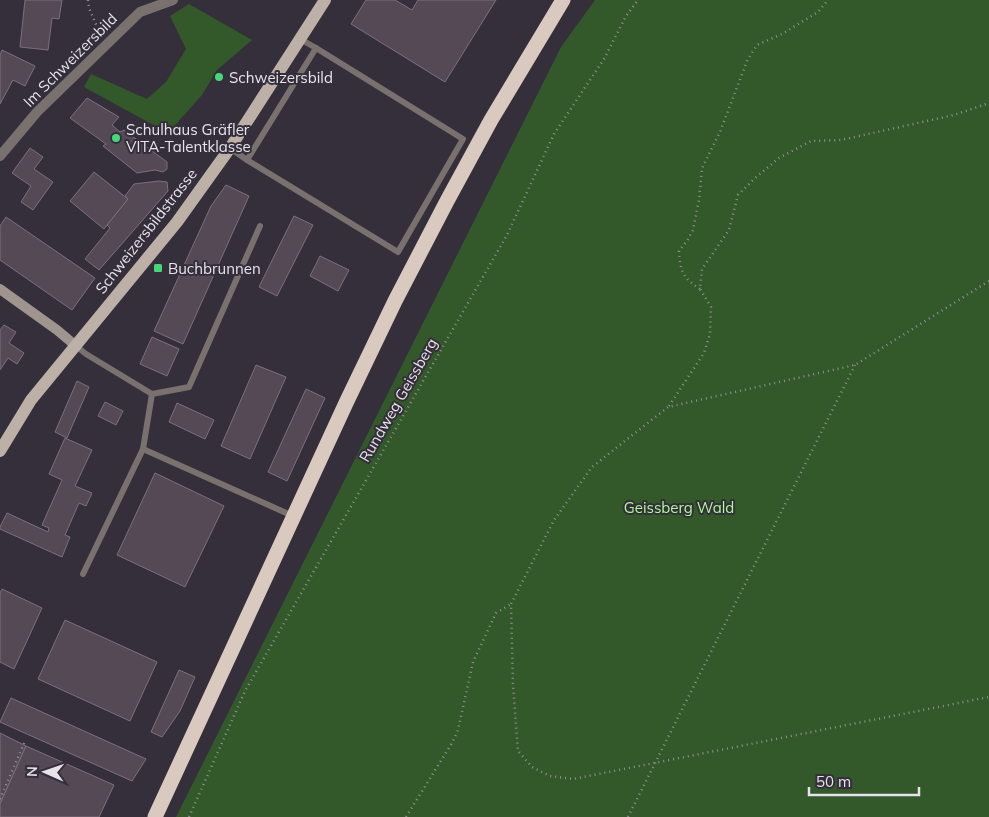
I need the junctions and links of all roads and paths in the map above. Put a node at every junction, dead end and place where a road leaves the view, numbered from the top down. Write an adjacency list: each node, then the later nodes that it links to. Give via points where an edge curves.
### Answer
1 (88, 0): 8 (path)
2 (173, 0): 8 (street, Im Schweizersbild, via 140,12)
3 (325, 0): 7 (main road, Schweizersbildstrasse)
4 (563, 0): 24 (highway, via 490,120 446,201 391,309)
5 (638, 0): 32 (path, Rundweg Geissberg, via 554,134 506,235 245,690)
6 (828, 0): 17 (path, via 818,12 757,45 747,61 720,132 702,168 693,230 679,251 680,265 688,282)
7 (300, 39): 9 (lane); 11 (main road, Schweizersbildstrasse)
8 (105, 46): 12 (street, Im Schweizersbild, via 37,112)
9 (316, 48): 13 (lane); 13 (lane, via 463,139 398,252)
10 (989, 103): 17 (path, via 954,115 841,140 811,141 779,158 738,195 729,230 702,270)
11 (230, 148): 13 (lane); 18 (main road, Schweizersbildstrasse, via 177,222)
12 (0, 156)
13 (247, 160)
14 (260, 226): 20 (lane, via 189,387)
15 (989, 282): 19 (path)
16 (0, 289): 18 (street)
17 (700, 289): 21 (path, via 710,307 710,334 704,353)
18 (76, 346): 20 (lane); 23 (main road, Schweizersbildstrasse, via 31,400)
19 (855, 365): 21 (path); 29 (path)
20 (152, 394): 22 (lane)
21 (668, 407): 26 (path, via 592,467 554,520)
22 (144, 449): 24 (lane); 25 (lane)
23 (0, 451)
24 (294, 517): 31 (highway)
25 (83, 574)
26 (511, 604): 29 (path, via 518,751 532,767 550,776 572,779); 33 (path, via 496,612 473,662 458,730)
27 (989, 697): 29 (path)
28 (25, 741): 30 (path)
29 (655, 762): 34 (path)
30 (0, 798)
31 (155, 817)
32 (189, 817)
33 (406, 817)
34 (628, 817)

